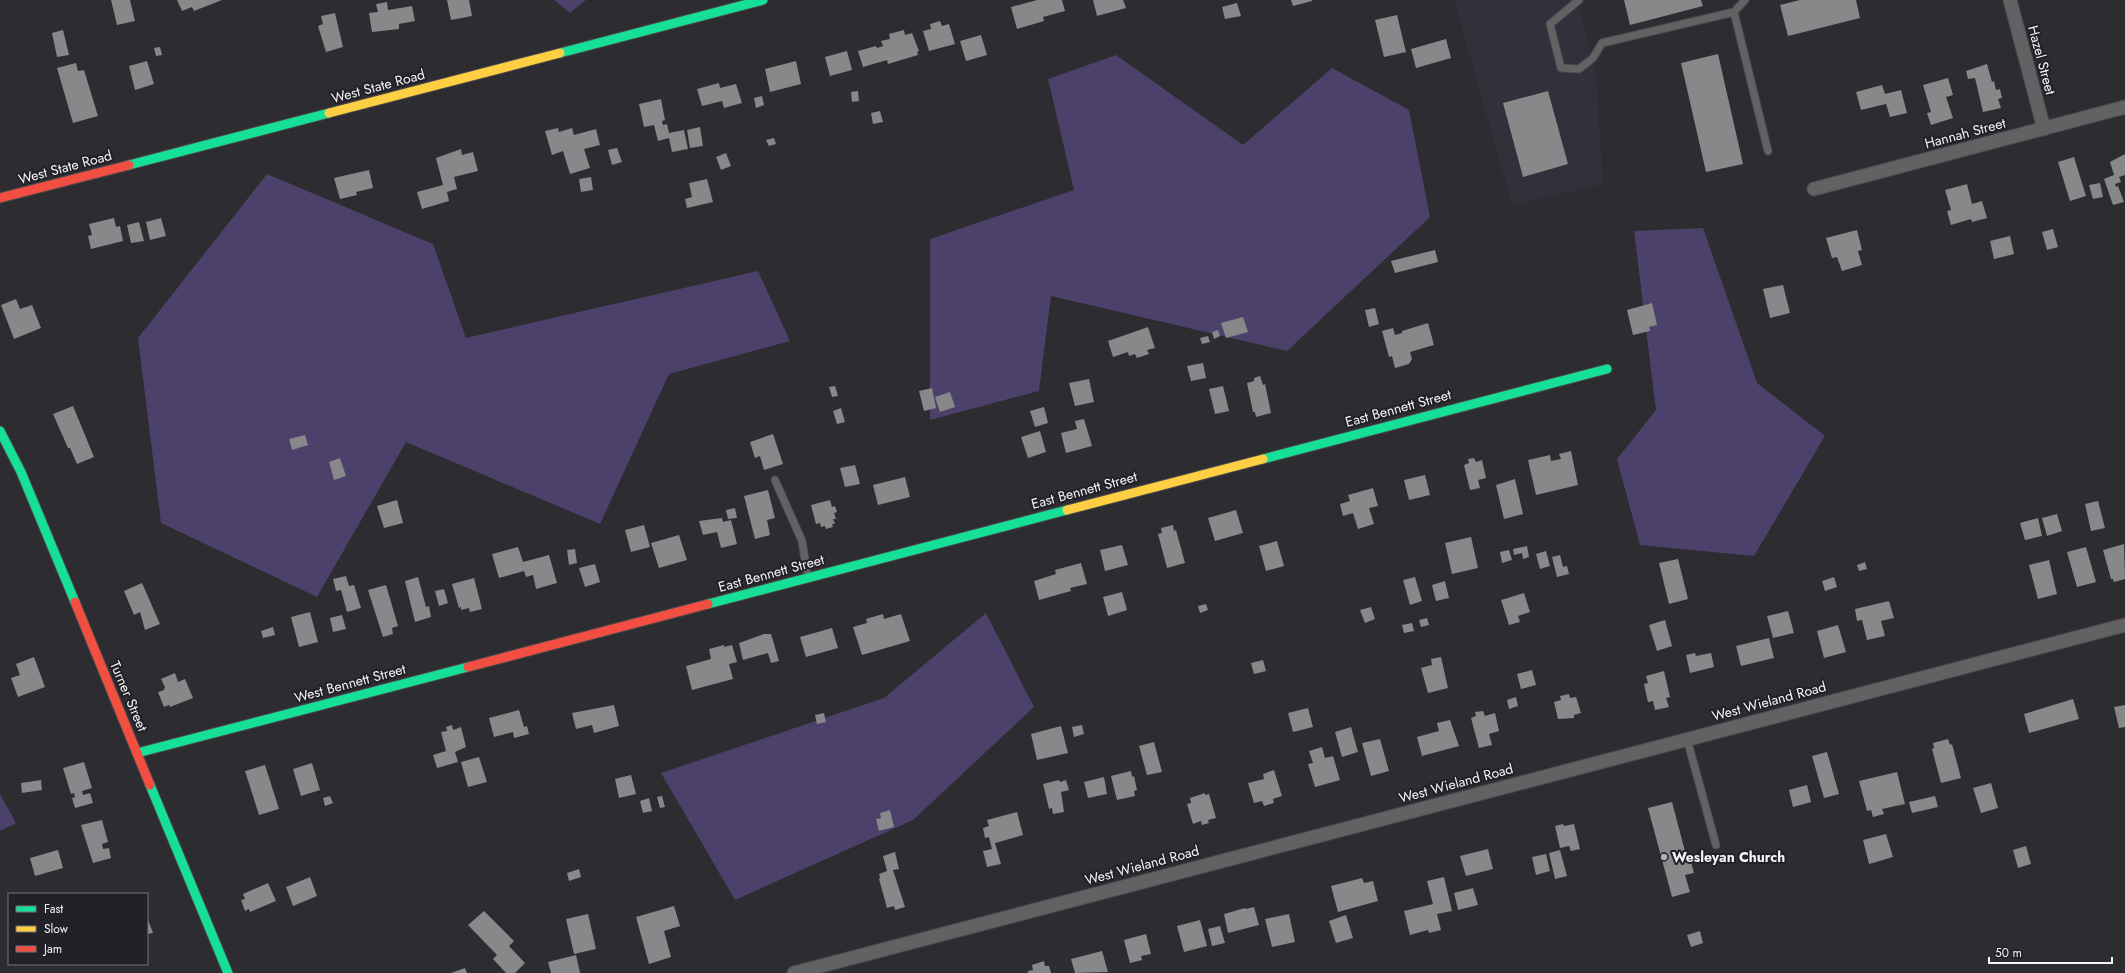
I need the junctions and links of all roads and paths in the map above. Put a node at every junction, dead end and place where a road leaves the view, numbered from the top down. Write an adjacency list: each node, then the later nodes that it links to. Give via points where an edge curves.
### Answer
1 (763, 0): 10 (street, West State Road)
2 (1579, 0): 5 (lane, via 1550,24 1561,68 1579,69 1593,58 1602,43)
3 (1745, 0): 5 (lane)
4 (2010, 0): 7 (street, Hazel Street)
5 (1734, 12): 8 (lane)
6 (2125, 107): 7 (street, Hannah Street)
7 (2044, 128): 9 (street, Hannah Street)
8 (1768, 151)
9 (1814, 189)
10 (0, 198)
11 (1607, 369): 14 (street, East Bennett Street)
12 (0, 431): 18 (street, Turner Street, via 21,472)
13 (775, 480): 14 (lane, via 802,541)
14 (808, 578): 16 (street, East Bennett Street)
15 (2125, 625): 17 (street, West Wieland Road)
16 (569, 641): 18 (street, West Bennett Street)
17 (1687, 739): 19 (lane); 21 (street, West Wieland Road)
18 (137, 753): 20 (street, Turner Street)
19 (1716, 844)
20 (228, 973)
21 (794, 973)

